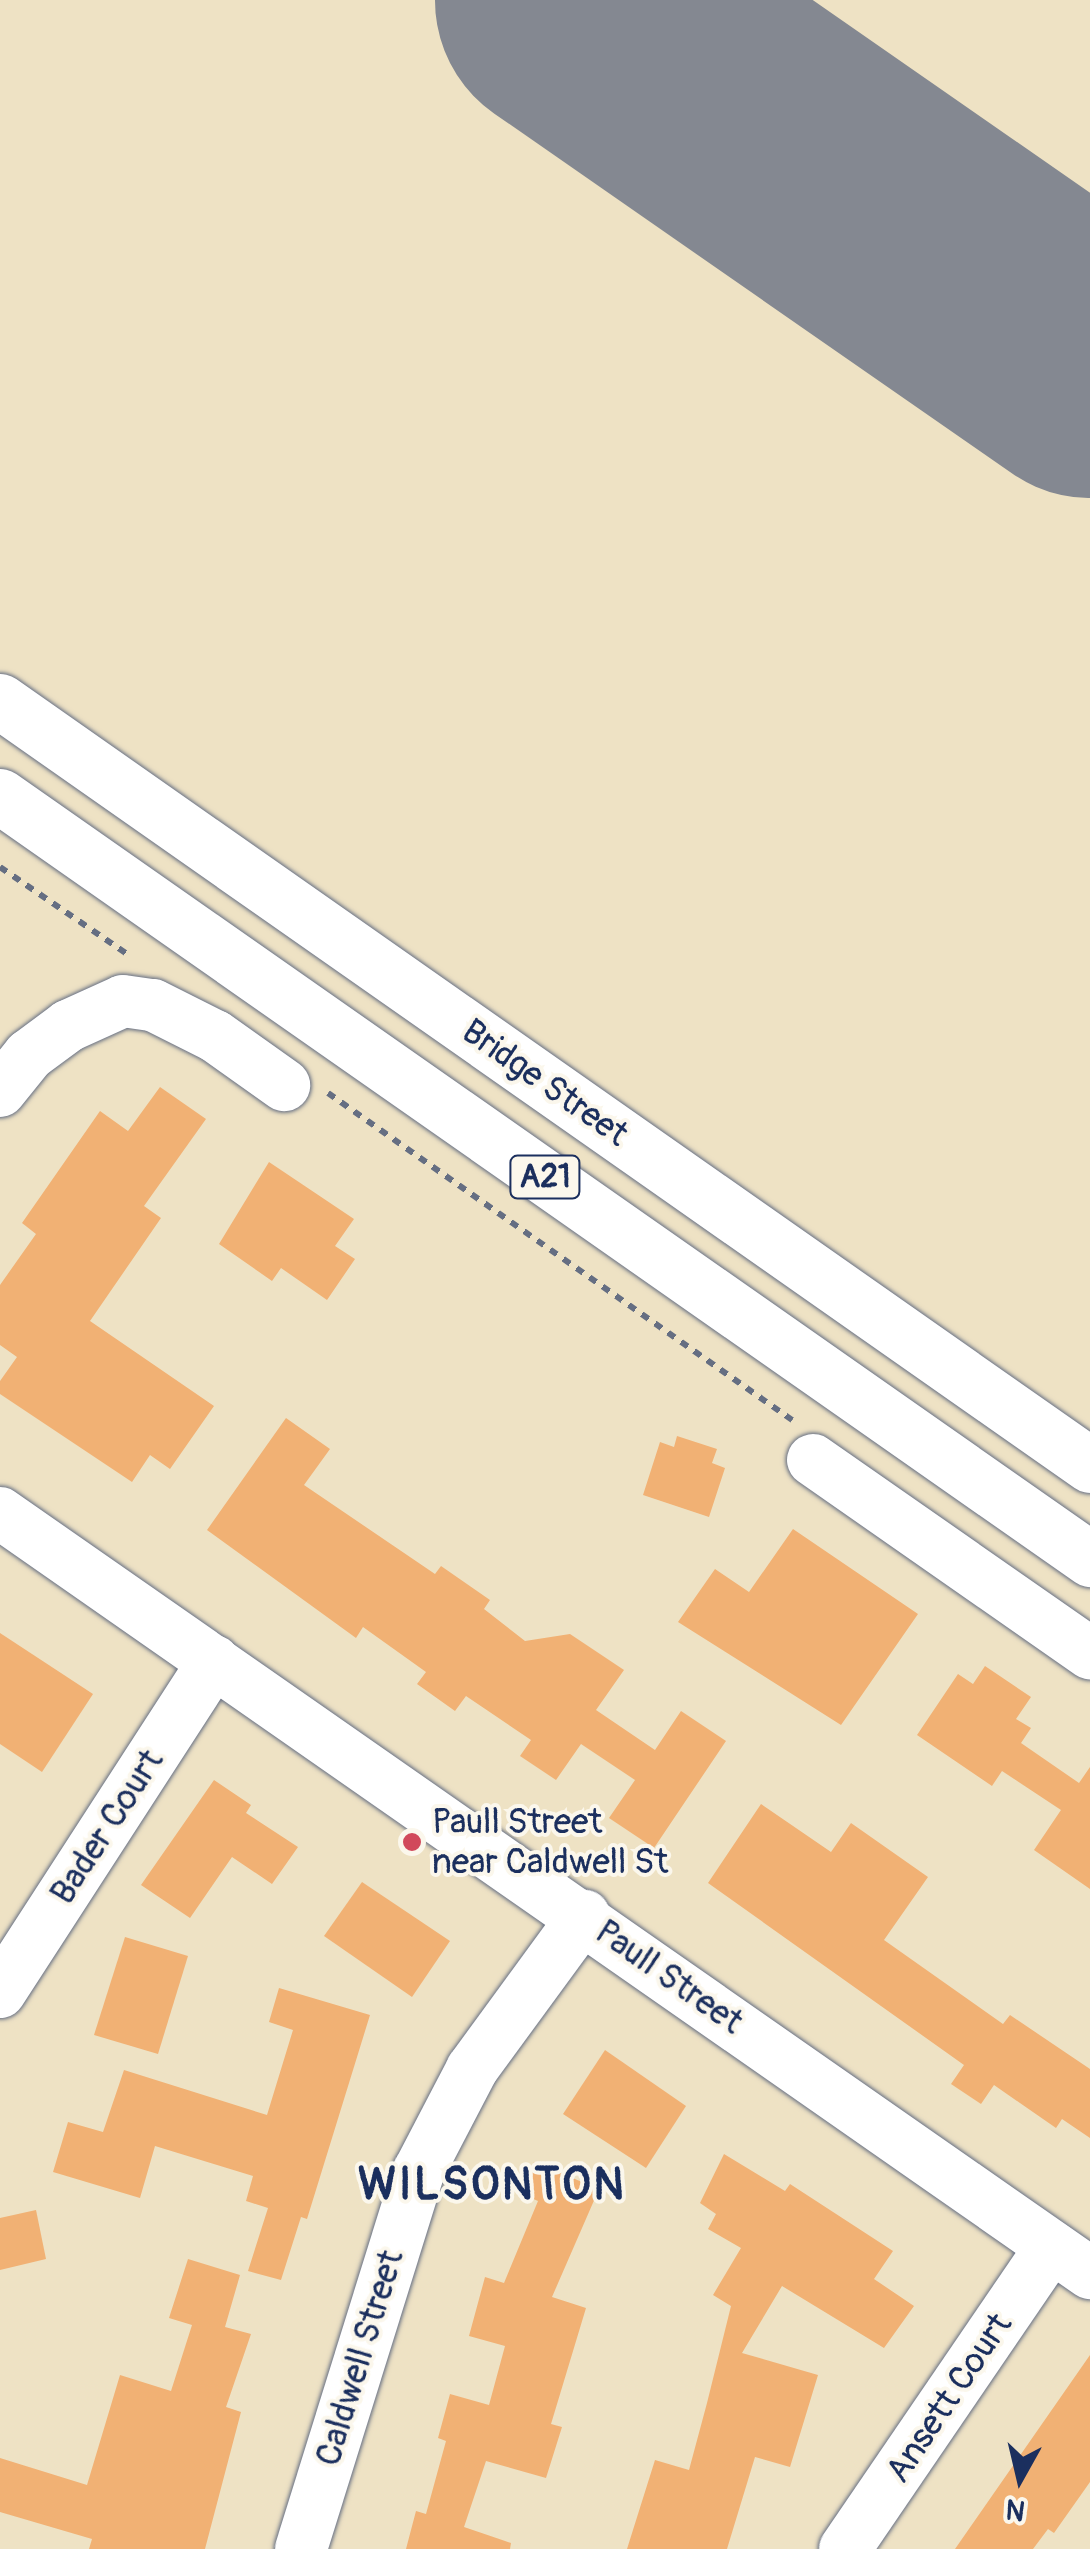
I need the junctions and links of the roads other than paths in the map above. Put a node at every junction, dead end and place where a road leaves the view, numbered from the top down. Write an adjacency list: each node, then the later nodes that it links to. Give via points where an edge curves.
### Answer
1 (0, 701): 5 (highway, Bridge Street / A21)
2 (0, 796): 6 (highway, A21)
3 (284, 1085): 4 (street, via 216,1036 153,1005 124,1001 97,1008 29,1055)
4 (0, 1091)
5 (775, 1244): 6 (highway); 8 (highway, Bridge Street / A21)
6 (732, 1308): 10 (highway, A21)
7 (807, 1443): 11 (street)
8 (1090, 1466)
9 (0, 1512): 12 (street, Paull Street)
10 (1090, 1559)
11 (1090, 1652)
12 (214, 1661): 13 (street, Paull Street); 14 (street, Bader Court)
13 (584, 1916): 15 (street, Paull Street); 16 (street, Caldwell Street, via 472,2069 418,2170)
14 (0, 1992)
15 (1071, 2260): 17 (street, Ansett Court)
16 (301, 2549)
17 (845, 2549)

